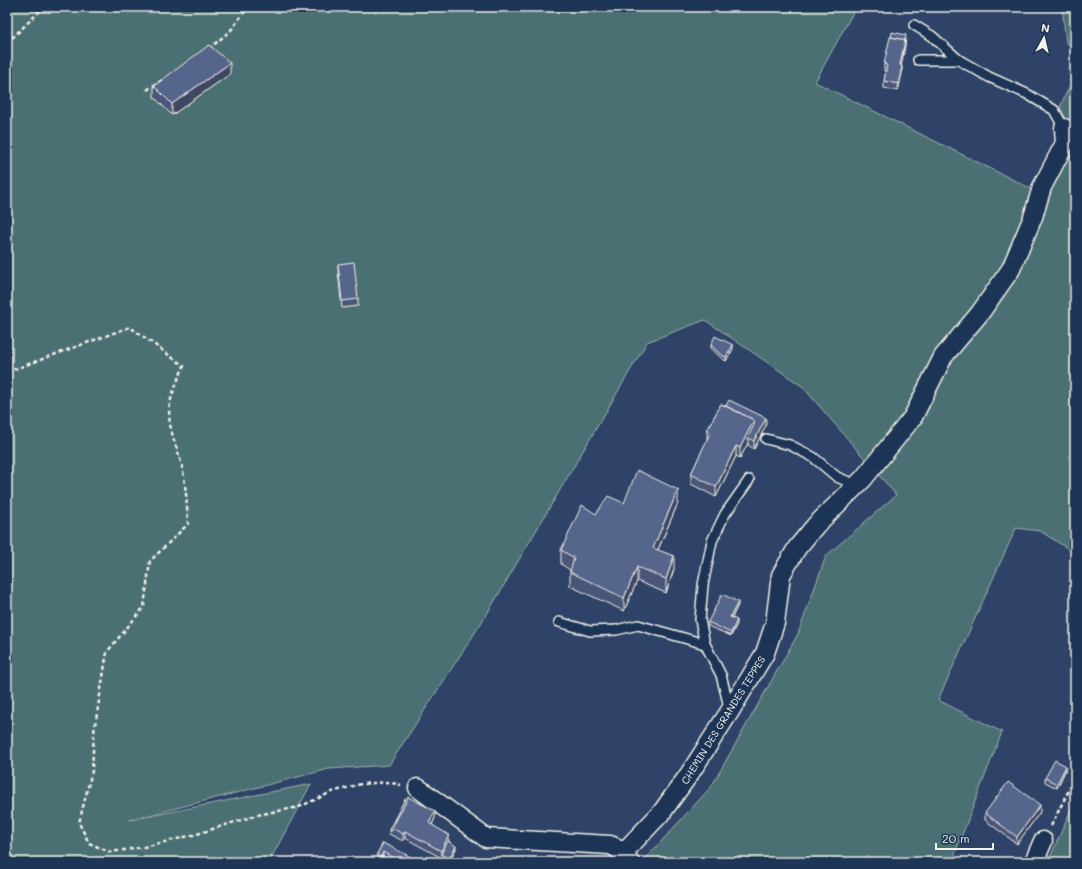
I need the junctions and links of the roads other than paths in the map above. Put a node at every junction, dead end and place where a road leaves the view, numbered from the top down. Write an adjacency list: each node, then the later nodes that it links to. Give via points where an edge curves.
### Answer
1 (914, 25): 3 (lane, via 932,36)
2 (918, 60): 3 (lane)
3 (959, 60): 4 (lane, via 1054,110)
4 (1064, 128): 7 (street, CHEMIN DES GRANDES TEPPES, via 1065,143 1042,187 1033,217 1011,269 980,313 943,358 913,416)
5 (766, 439): 7 (lane, via 790,445 813,457 837,477)
6 (749, 480): 9 (lane, via 725,514 712,541 703,585 700,620)
7 (856, 485): 10 (street, CHEMIN DES GRANDES TEPPES, via 816,524 796,548 781,575 775,623 765,652)
8 (558, 622): 9 (lane, via 590,631 616,630 638,625)
9 (705, 644): 10 (lane, via 721,675)
10 (730, 711): 13 (street, CHEMIN DES GRANDES TEPPES, via 688,776)
11 (418, 788): 13 (street, via 486,838 610,845 617,848)
12 (1043, 841): 14 (street)
13 (626, 858)
14 (1034, 862)

